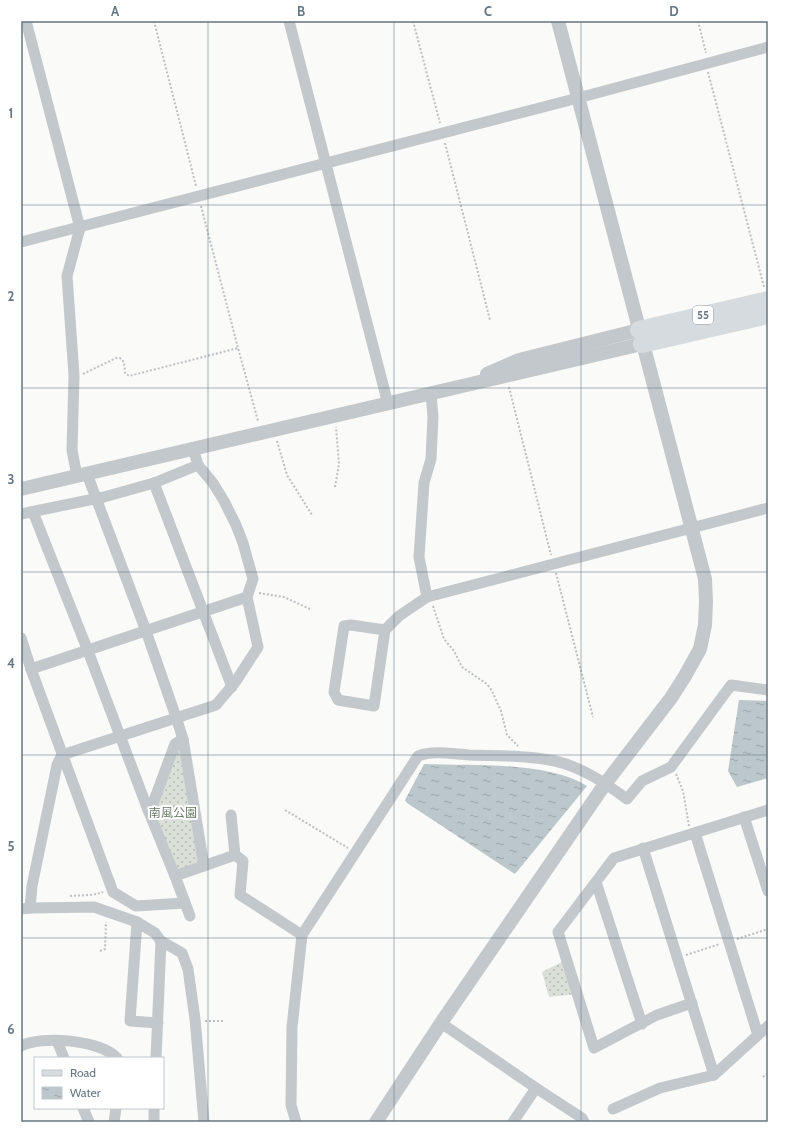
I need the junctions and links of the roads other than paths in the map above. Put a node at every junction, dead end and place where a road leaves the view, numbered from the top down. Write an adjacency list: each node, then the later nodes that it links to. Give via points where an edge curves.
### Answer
1 (26, 21): 7 (street)
2 (288, 21): 6 (street)
3 (558, 21): 5 (street)
4 (768, 46): 5 (street)
5 (578, 98): 6 (street); 11 (street)
6 (325, 164): 7 (street); 13 (street)
7 (80, 228): 8 (street); 16 (street, via 67,276 74,376 72,450)
8 (21, 242)
9 (768, 300): 11 (main road, 55)
10 (768, 315): 11 (main road, 55)
11 (640, 337): 12 (street, via 506,376); 12 (street, via 519,360); 23 (street)
12 (436, 393): 13 (street); 25 (street, via 431,459 424,483 419,557)
13 (388, 404): 14 (street)
14 (193, 448): 15 (street); 16 (street)
15 (198, 465): 17 (street); 24 (street, via 213,483 236,525 253,579)
16 (82, 475): 18 (street); 19 (street)
17 (154, 483): 19 (street); 26 (street)
18 (21, 489)
19 (95, 498): 21 (street); 28 (street)
20 (768, 508): 23 (street)
21 (33, 512): 22 (street); 30 (street)
22 (21, 514)
23 (692, 528): 25 (street); 38 (street, via 704,579 706,602 700,649 671,698)
24 (249, 595): 26 (street); 32 (street, via 258,647)
25 (427, 597): 27 (street, via 399,616)
26 (203, 612): 28 (street); 32 (street)
27 (386, 630): 27 (street, via 344,626 334,692 338,700 374,706)
28 (146, 631): 30 (street); 34 (street)
29 (21, 638): 31 (street)
30 (88, 651): 31 (street); 35 (street)
31 (31, 669): 37 (street)
32 (232, 687): 34 (street, via 216,705)
33 (768, 690): 38 (street, via 730,685 671,767 642,781 627,799)
34 (176, 717): 35 (street); 36 (street)
35 (119, 736): 37 (street); 39 (street)
36 (183, 739): 39 (street, via 176,744 152,806); 46 (street)
37 (62, 755): 50 (street, via 113,892 136,906); 51 (street, via 57,765 32,886)
38 (605, 784): 54 (street, via 555,761 424,754 418,756); 58 (street)
39 (148, 810): 47 (street)
40 (768, 810): 42 (street)
41 (231, 815): 45 (street)
42 (744, 817): 43 (street); 49 (street)
43 (693, 834): 44 (street); 61 (street)
44 (643, 848): 48 (street, via 614,858); 56 (street)
45 (235, 855): 46 (street); 54 (street, via 243,861 240,895)
46 (204, 866): 47 (street)
47 (175, 876): 50 (street)
48 (596, 882): 59 (street); 59 (street, via 558,932 594,1048)
49 (768, 891)
50 (185, 903): 52 (street)
51 (25, 908): 53 (street, via 94,907)
52 (190, 916)
53 (137, 922): 55 (street, via 155,933); 57 (street, via 130,1021)
54 (302, 935): 77 (street, via 292,1027 292,1105)
55 (161, 941): 57 (street); 76 (street, via 182,953 188,969)
56 (692, 1003): 59 (street, via 658,1015); 67 (street)
57 (158, 1023): 66 (street)
58 (441, 1024): 68 (street); 78 (street)
59 (642, 1024)
60 (768, 1026): 61 (street)
61 (758, 1036): 67 (street)
62 (57, 1041): 63 (street, via 28,1042); 64 (street); 65 (street, via 97,1046)
63 (21, 1046)
64 (64, 1057)
65 (116, 1057)
66 (156, 1057)
67 (714, 1075): 69 (street, via 660,1088)
68 (536, 1088): 79 (street); 80 (street, via 582,1118)
69 (613, 1108)
70 (83, 1109): 73 (street)
71 (116, 1109): 74 (street)
72 (154, 1109): 75 (street)
73 (89, 1122)
74 (114, 1122)
75 (154, 1122)
76 (204, 1122)
77 (296, 1122)
78 (376, 1122)
79 (513, 1122)
80 (584, 1122)

